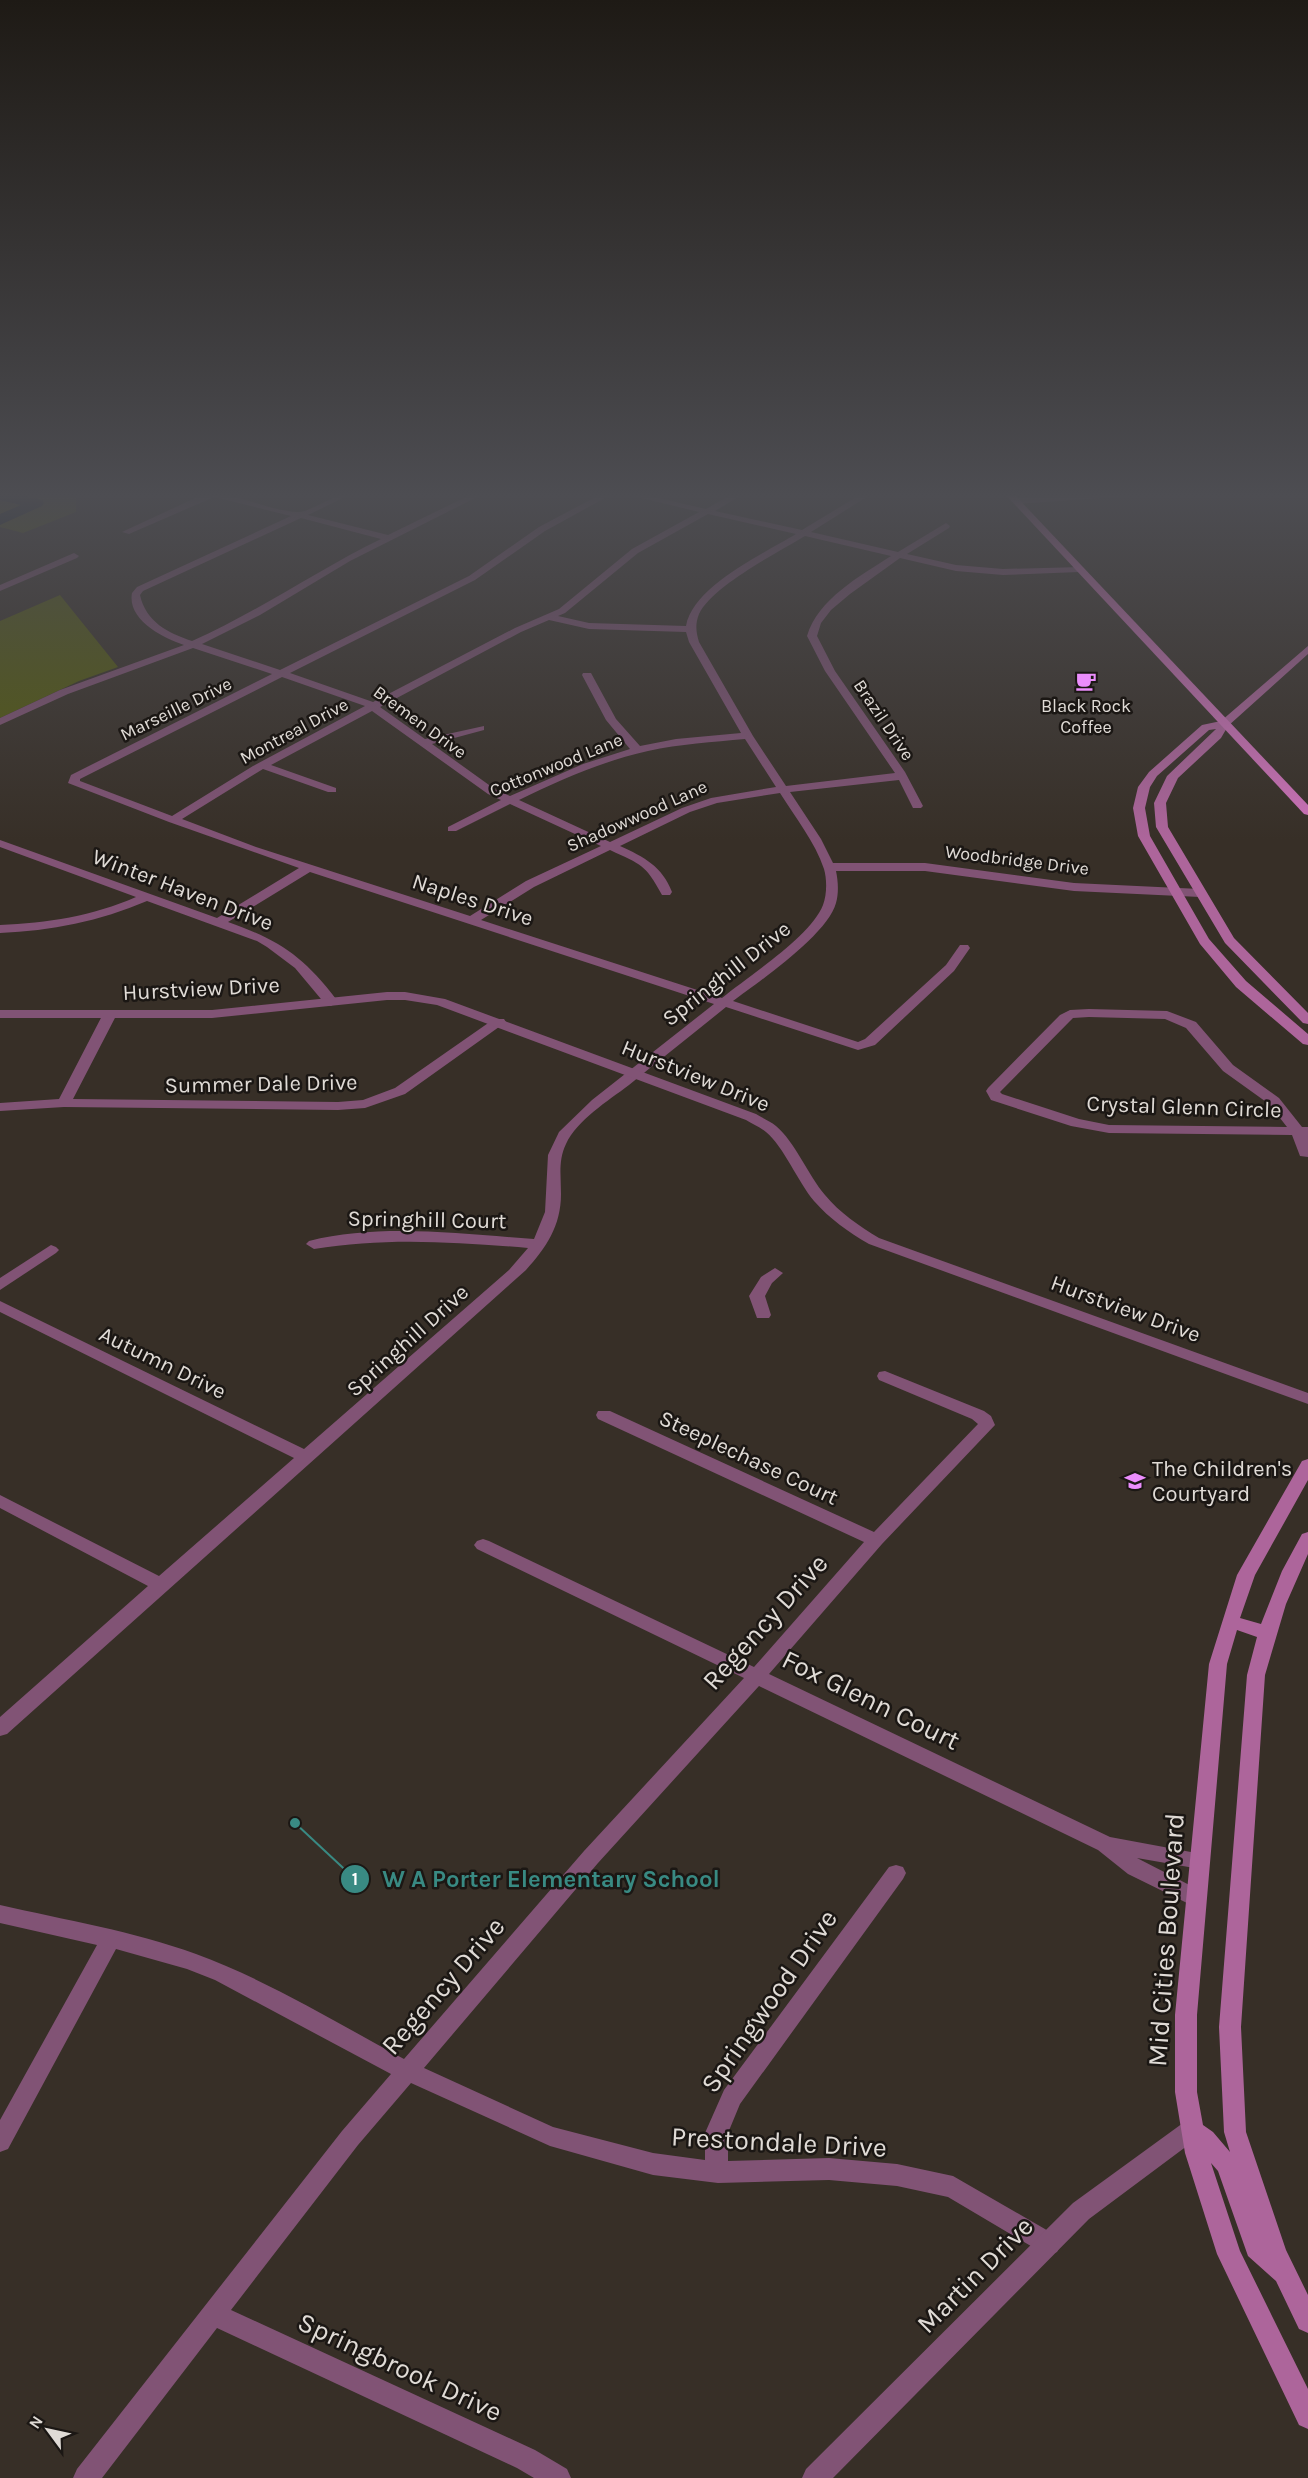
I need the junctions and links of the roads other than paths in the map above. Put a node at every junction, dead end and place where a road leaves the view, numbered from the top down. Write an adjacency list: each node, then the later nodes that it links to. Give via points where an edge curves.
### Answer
1 (140, 609): 10 (street, Bremen Drive, via 163,634)
2 (264, 609): 10 (street)
3 (412, 609): 12 (street, Marseille Drive)
4 (565, 609): 8 (street, Montreal Drive)
5 (697, 609): 9 (street)
6 (826, 609): 22 (street, Brazil Drive, via 814,624 812,638)
7 (1116, 609): 16 (main road)
8 (548, 617): 9 (street, via 599,627); 14 (street, Montreal Drive)
9 (690, 629): 18 (street, Springhill Drive)
10 (192, 645): 12 (street, Bremen Drive); 15 (street, via 74,688)
11 (1308, 649): 16 (main road)
12 (284, 674): 14 (street, Bremen Drive); 23 (street, Marseille Drive)
13 (587, 675): 20 (street, via 611,720)
14 (375, 707): 19 (street, Bremen Drive); 21 (street, Montreal Drive)
15 (0, 722)
16 (1224, 724): 28 (main road); 36 (main road, via 1202,730 1163,764 1144,787 1139,808 1144,836); 37 (main road, via 1217,736 1173,776 1160,803 1162,827)
17 (480, 728): 19 (street)
18 (748, 736): 20 (street, Cottonwood Lane); 24 (street, Springhill Drive)
19 (423, 743): 26 (street, Bremen Drive, via 475,782)
20 (637, 750): 26 (street, Cottonwood Lane, via 581,769)
21 (264, 766): 25 (street); 29 (street, Montreal Drive)
22 (902, 776): 24 (street, Shadowwood Lane); 27 (street, Brazil Drive)
23 (73, 780): 29 (street, Naples Drive)
24 (782, 789): 32 (street, Shadowwood Lane, via 715,800); 34 (street, Springhill Drive)
25 (332, 790)
26 (509, 801): 30 (street, Cottonwood Lane); 32 (street, Bremen Drive)
27 (917, 806)
28 (1305, 806)
29 (173, 820): 33 (street, Naples Drive)
30 (452, 829)
31 (0, 843): 38 (street, Winter Haven Drive)
32 (610, 845): 35 (street, Bremen Drive, via 655,870); 39 (street, Shadowwood Lane, via 530,884)
33 (309, 867): 39 (street, Naples Drive); 40 (street)
34 (829, 867): 36 (street, Woodbridge Drive, via 925,867 1074,886); 44 (street, Springhill Drive, via 832,895 818,924)
35 (666, 892)
36 (1176, 893): 37 (street, Woodbridge Drive); 49 (main road, via 1204,941 1241,984)
37 (1200, 893): 47 (main road, via 1229,940)
38 (148, 896): 40 (street, Winter Haven Drive); 41 (street, via 80,920)
39 (472, 920): 44 (street, Naples Drive)
40 (219, 922): 43 (street, Winter Haven Drive, via 280,948 314,979)
41 (0, 929)
42 (964, 948): 44 (street, Naples Drive, via 950,968 865,1045 854,1045)
43 (331, 1002): 46 (street, Hurstview Drive, via 212,1014); 48 (street, Hurstview Drive, via 405,996 440,1002)
44 (723, 1002): 50 (street, Springhill Drive)
45 (0, 1014): 46 (street, Hurstview Drive)
46 (110, 1014): 51 (street)
47 (1308, 1020)
48 (499, 1022): 50 (street, Hurstview Drive); 51 (street, Summer Dale Drive, via 400,1091 365,1104)
49 (1308, 1041)
50 (633, 1074): 56 (street, Springhill Drive, via 572,1127 558,1146 552,1212); 63 (street, Hurstview Drive, via 751,1117 771,1129 826,1208 867,1237)
51 (64, 1103): 52 (street, Summer Dale Drive)
52 (0, 1107)
53 (1303, 1131): 53 (street, Crystal Glenn Circle, via 1093,1127 1002,1100 993,1091 1070,1014 1167,1015 1197,1030 1228,1068 1274,1101); 54 (street, Crystal Glenn Circle)
54 (1305, 1152)
55 (314, 1244): 56 (street, Springhill Court, via 375,1236)
56 (540, 1244): 65 (street, Springhill Drive, via 514,1273)
57 (51, 1250): 59 (street)
58 (775, 1273): 61 (street, via 757,1296)
59 (0, 1286)
60 (0, 1306): 65 (street, Autumn Drive)
61 (763, 1315)
62 (885, 1376): 69 (street, Regency Drive, via 978,1415 987,1425)
63 (1308, 1399)
64 (604, 1415): 69 (street, Steeplechase Court)
65 (306, 1457): 71 (street, Springhill Drive)
66 (1308, 1465): 72 (main road, Mid Cities Boulevard, via 1246,1575)
67 (0, 1501): 71 (street)
68 (1308, 1538): 73 (main road, via 1282,1588)
69 (876, 1540): 74 (street, Regency Drive)
70 (483, 1545): 74 (street, Fox Glenn Court)
71 (161, 1585): 75 (street, Springhill Drive)
72 (1230, 1621): 73 (main road); 77 (main road, Mid Cities Boulevard, via 1218,1664)
73 (1267, 1633): 87 (main road, via 1256,1675 1230,2027 1235,2132 1275,2253)
74 (757, 1676): 76 (street, Fox Glenn Court); 82 (street, Regency Drive, via 591,1857)
75 (0, 1730)
76 (1105, 1844): 77 (street, Fox Glenn Court); 79 (street, Fox Glenn Court, via 1135,1868)
77 (1200, 1861): 79 (main road, Mid Cities Boulevard)
78 (896, 1873): 85 (street, Springwood Drive, via 732,2097 715,2131)
79 (1196, 1898): 83 (main road, Mid Cities Boulevard, via 1186,2015 1186,2092)
80 (0, 1914): 81 (street, Prestondale Drive)
81 (111, 1939): 82 (street, Prestondale Drive, via 223,1974); 84 (street)
82 (407, 2072): 85 (street, Prestondale Drive, via 550,2136 653,2164); 88 (street, Regency Drive, via 350,2138)
83 (1191, 2130): 86 (street, Martin Drive, via 1081,2211); 87 (main road, via 1205,2139 1227,2165 1256,2248); 90 (main road, Mid Cities Boulevard, via 1229,2254)
84 (0, 2142)
85 (718, 2172): 86 (street, Prestondale Drive, via 829,2169 897,2175 953,2187)
86 (1049, 2244): 93 (street, Martin Drive)
87 (1287, 2277): 89 (main road)
88 (214, 2314): 91 (street, Regency Drive); 92 (street, Springbrook Drive, via 526,2459)
89 (1308, 2321)
90 (1308, 2416)
91 (86, 2478)
92 (558, 2478)
93 (815, 2478)

